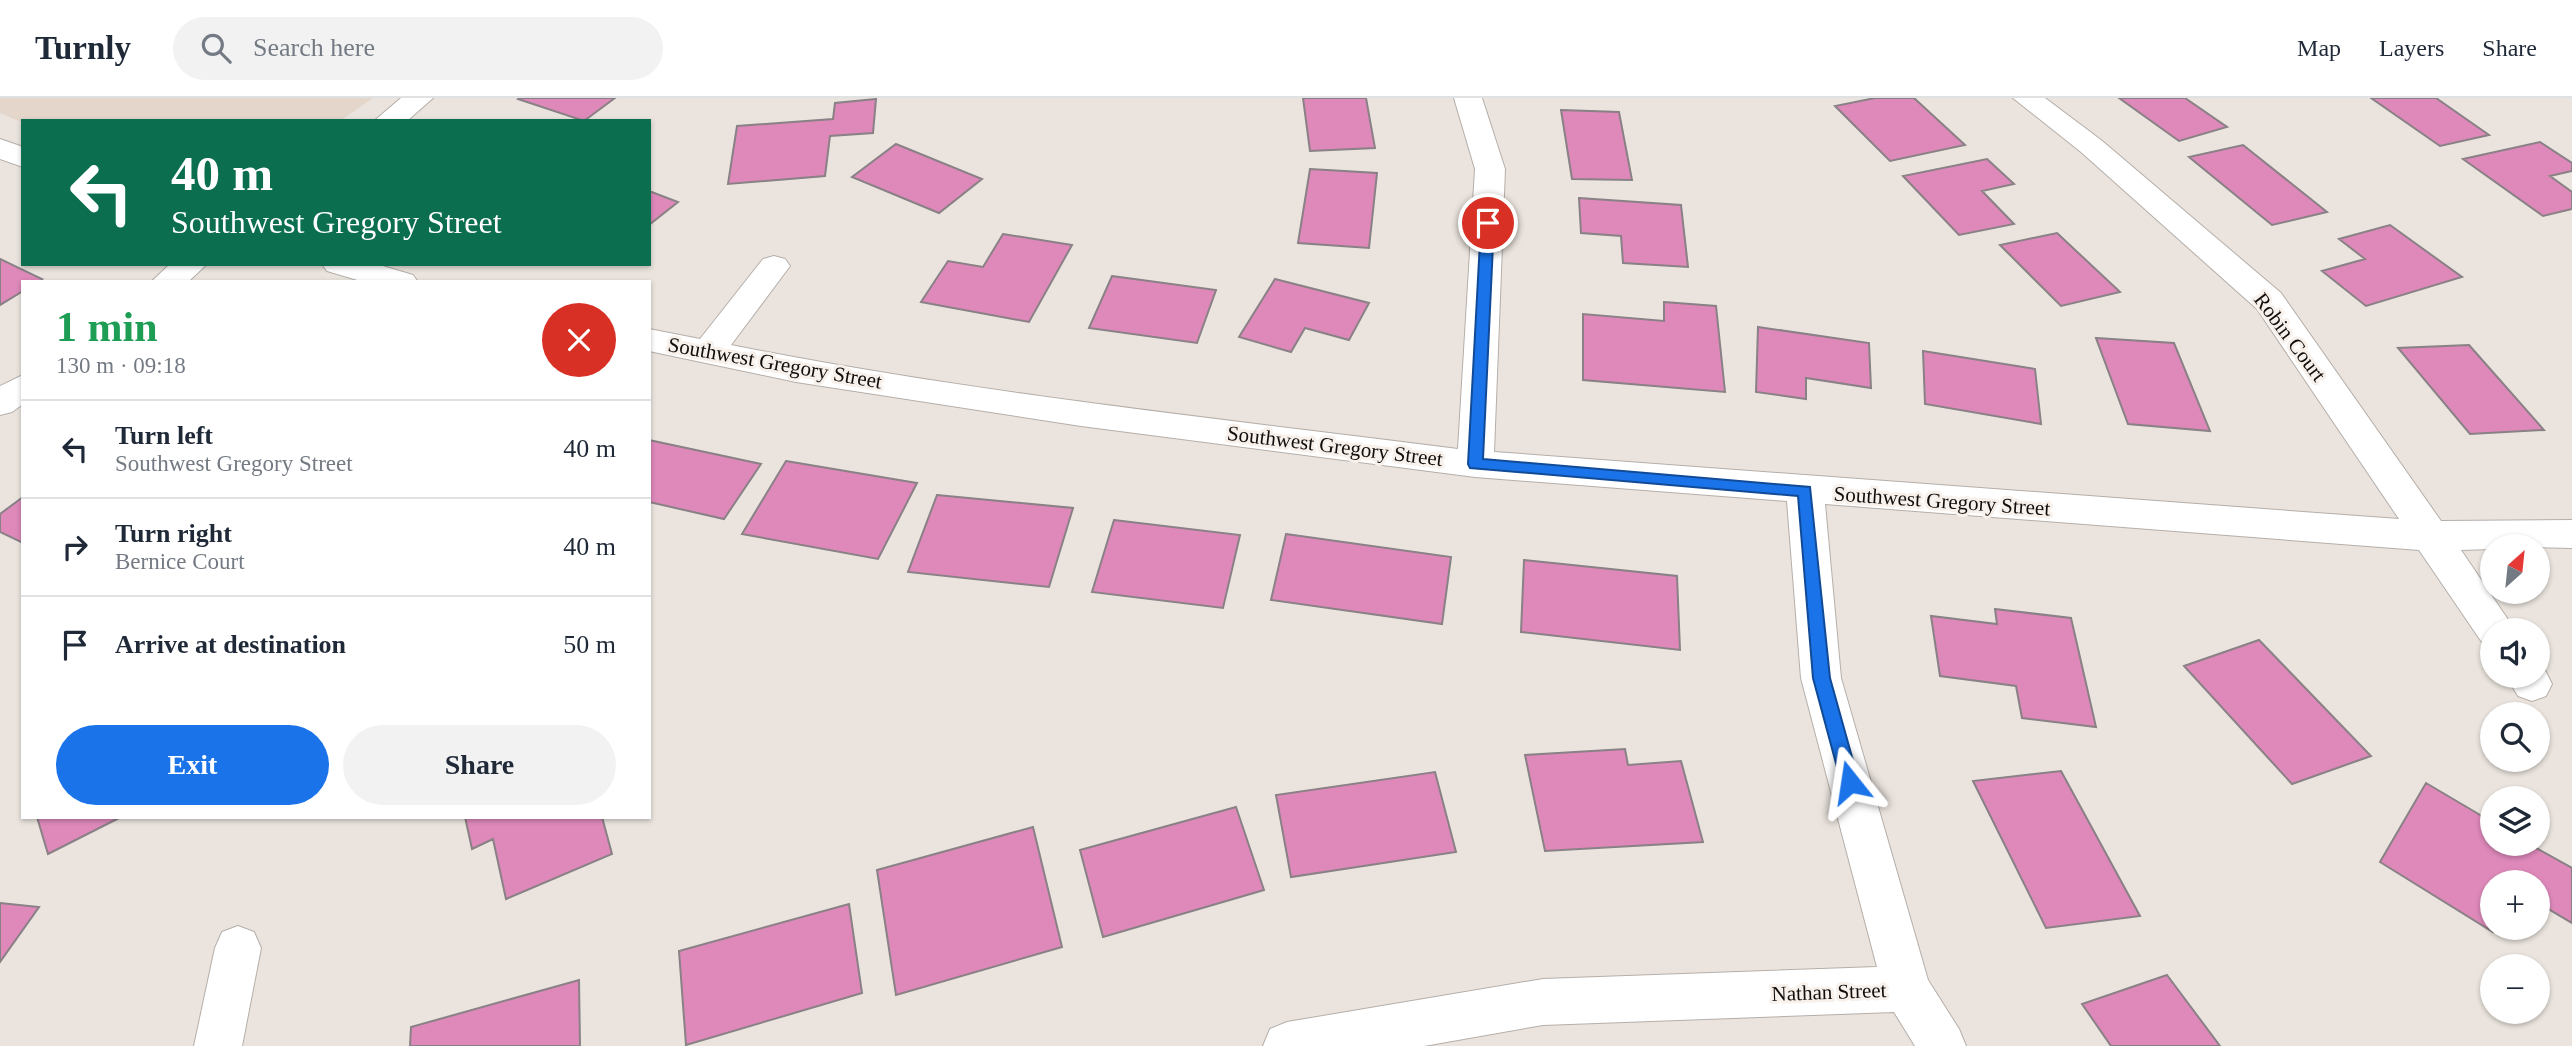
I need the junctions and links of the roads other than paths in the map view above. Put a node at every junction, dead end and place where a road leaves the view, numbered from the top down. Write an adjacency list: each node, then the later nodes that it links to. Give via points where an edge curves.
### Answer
1 (419, 98): 4 (street)
2 (1468, 98): 16 (street, via 1490,169)
3 (2027, 98): 19 (street, Robin Court, via 2091,146 2269,301)
4 (391, 119)
5 (0, 148): 6 (street)
6 (21, 157)
7 (188, 266): 10 (street)
8 (345, 266): 11 (street)
9 (774, 267): 13 (street)
10 (170, 280)
11 (395, 280)
12 (651, 340): 13 (street, Southwest Gregory Street)
13 (708, 352): 16 (street, Southwest Gregory Street, via 1081,414)
14 (21, 388): 15 (street)
15 (0, 403)
16 (1475, 464): 17 (street, Southwest Gregory Street)
17 (1805, 491): 19 (street, Southwest Gregory Street); 22 (street, Nathan Street, via 1821,678)
18 (2572, 534): 19 (street, Southwest Gregory Street)
19 (2430, 536): 20 (street, Robin Court)
20 (2486, 618)
21 (238, 948): 23 (street)
22 (1907, 989): 24 (street, Nathan Street, via 1543,1002); 25 (street)
23 (218, 1046)
24 (1287, 1046)
25 (1942, 1046)

